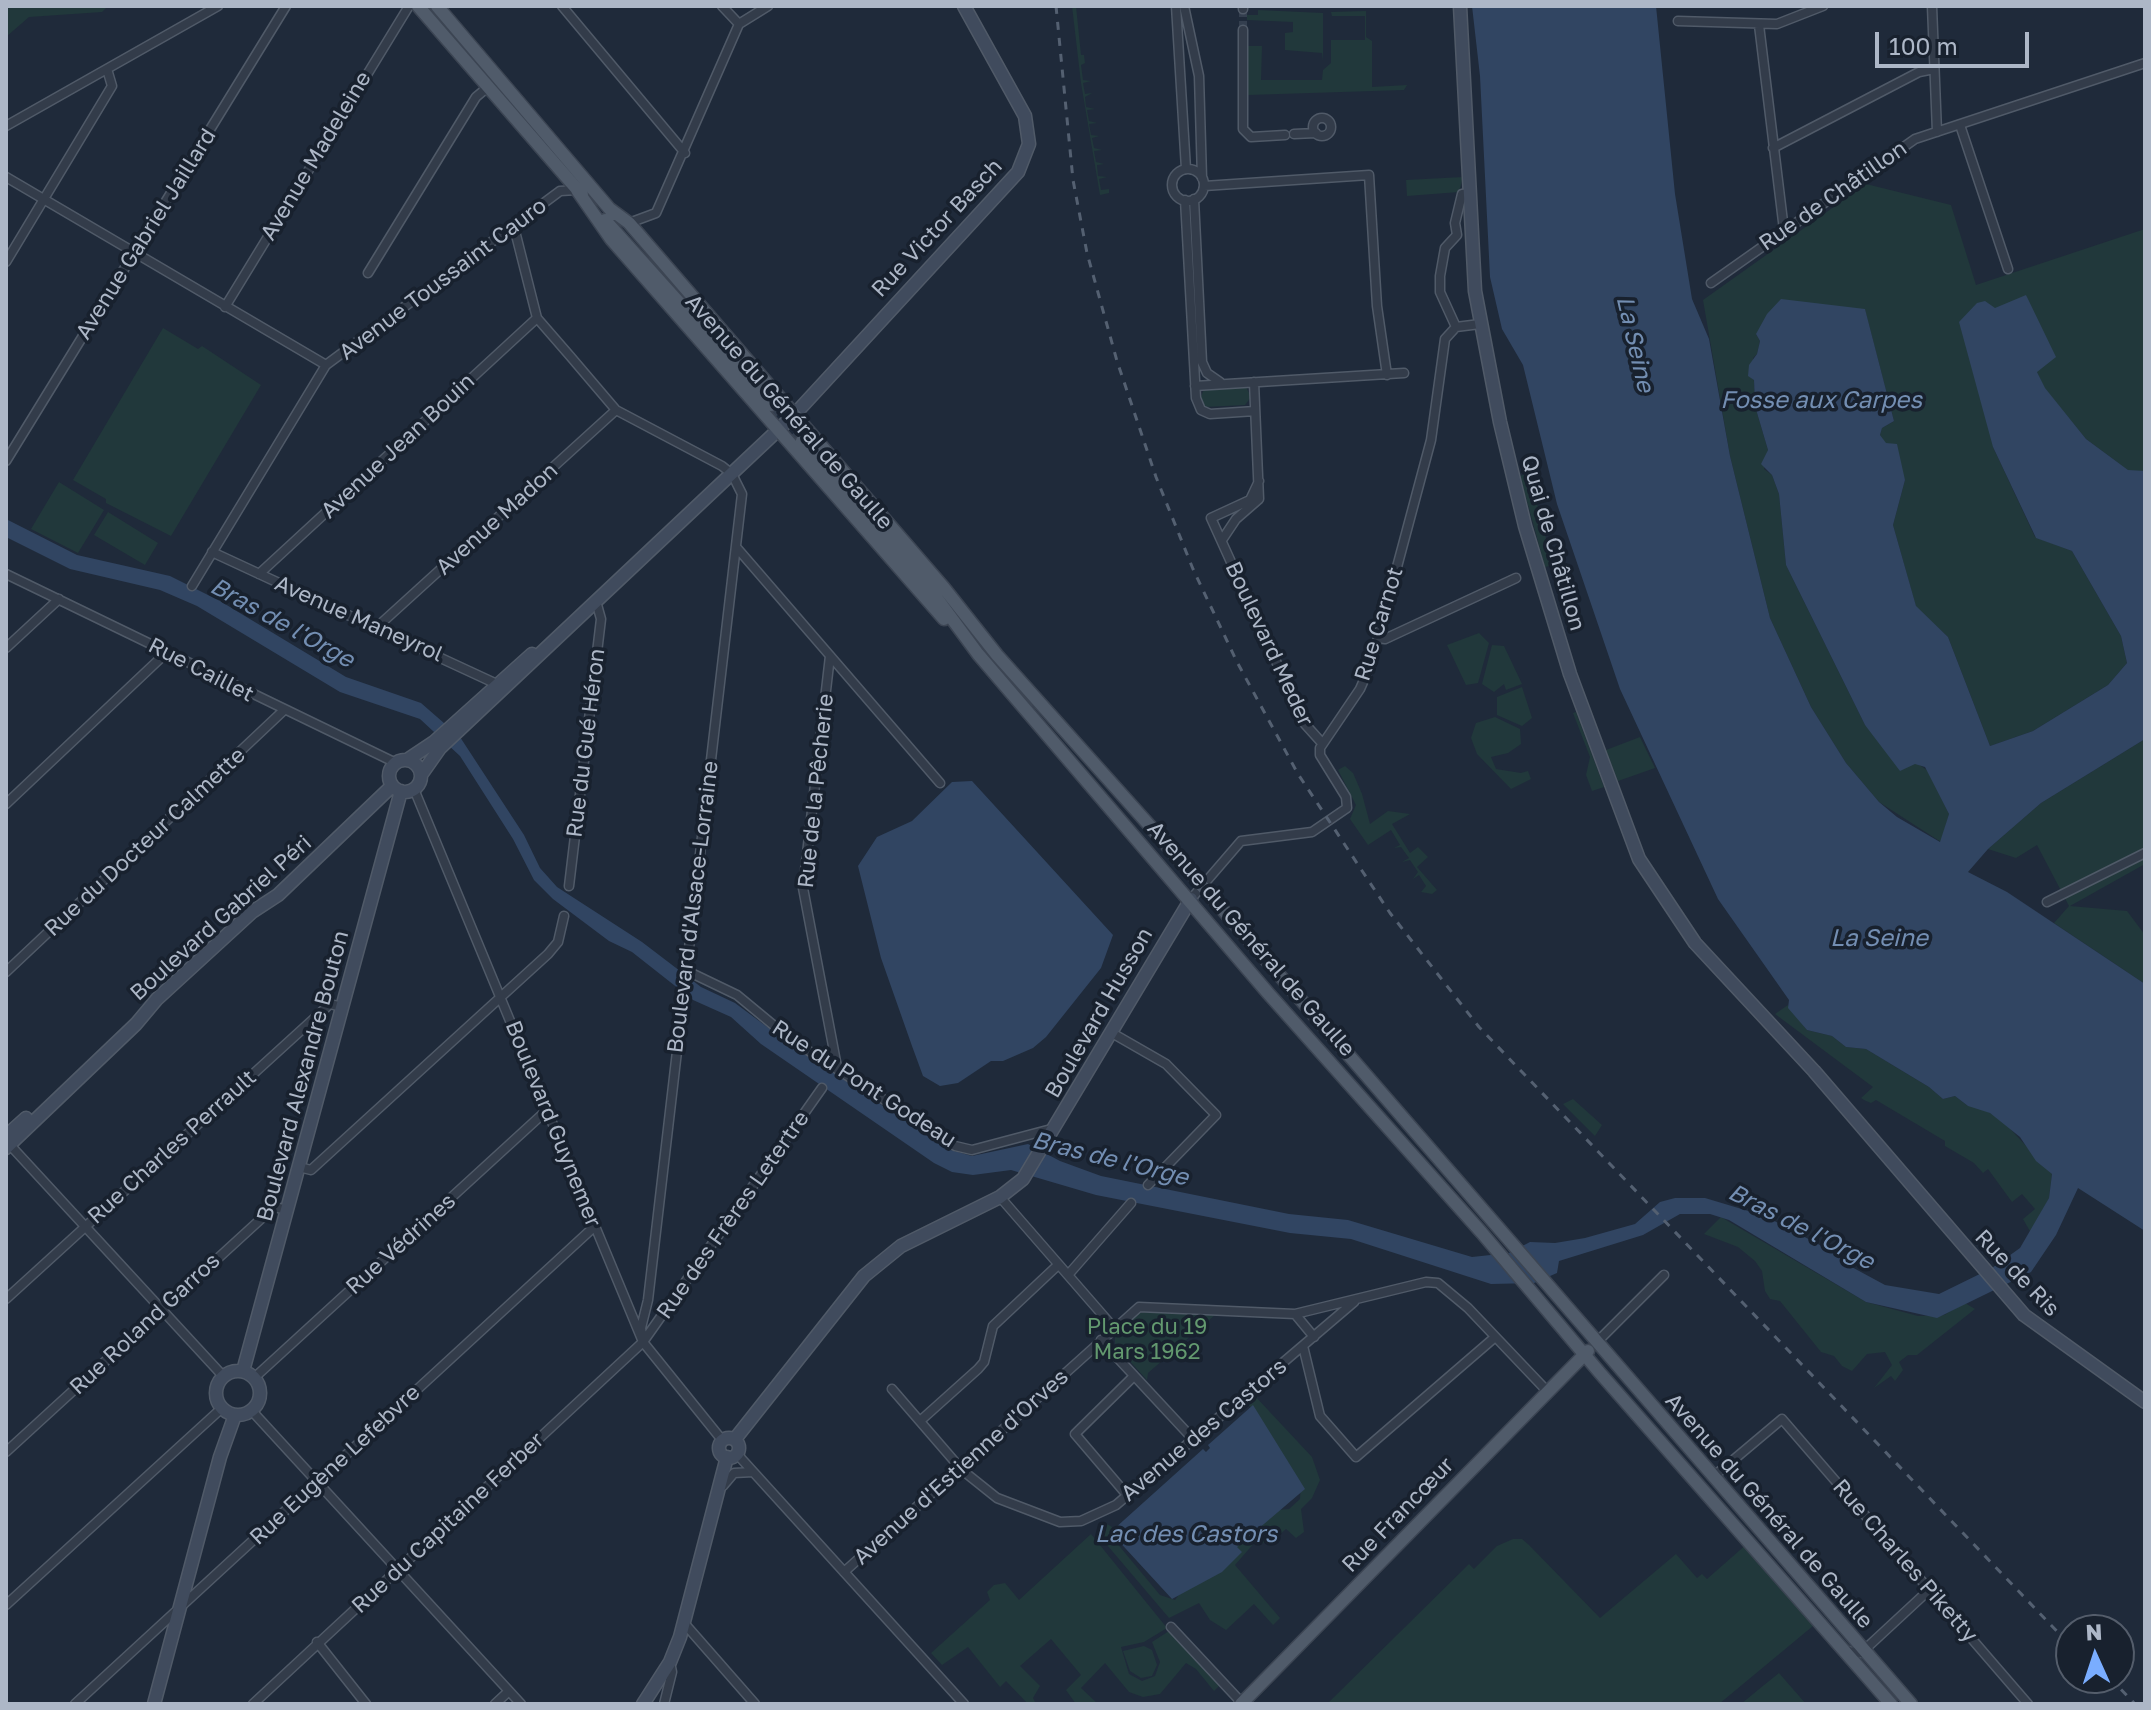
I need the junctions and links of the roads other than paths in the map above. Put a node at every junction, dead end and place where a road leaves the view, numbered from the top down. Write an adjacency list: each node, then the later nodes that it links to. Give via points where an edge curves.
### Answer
1 (218, 6): 20 (street)
2 (286, 6): 40 (street, Avenue Gabriel Jaillard)
3 (409, 6): 46 (street, Avenue Madeleine)
4 (418, 6): 22 (main road, Avenue du Général de Gaulle)
5 (437, 6): 36 (main road, Avenue du Général de Gaulle)
6 (562, 6): 28 (street)
7 (722, 6): 16 (street)
8 (768, 6): 16 (street)
9 (964, 6): 59 (main road, Rue Victor Basch, via 1017,97 1027,125 1027,154 1012,180)
10 (1176, 6): 29 (street)
11 (1184, 6): 31 (street, via 1199,76)
12 (1460, 6): 33 (main road, Quai de Châtillon)
13 (1823, 6): 17 (street, via 1792,20)
14 (1932, 6): 21 (street)
15 (1678, 21): 17 (street)
16 (739, 24): 28 (street)
17 (1759, 25): 27 (street)
18 (1243, 30): 26 (street, via 1243,129 1251,137)
19 (2145, 63): 23 (street, Rue de Châtillon)
20 (107, 69): 24 (street); 34 (street, via 112,86)
21 (1934, 69): 25 (street); 27 (street)
22 (488, 87): 32 (main road, Avenue du Général de Gaulle); 44 (street, via 476,97)
23 (1960, 125): 25 (street, Rue de Châtillon); 42 (street)
24 (6, 126)
25 (1937, 132): 39 (street, Rue de Châtillon, via 1915,139)
26 (1316, 133)
27 (1773, 148): 39 (street)
28 (685, 153): 37 (street, via 656,213)
29 (1186, 169): 31 (street, via 1196,171); 35 (street, via 1177,173 1172,187)
30 (6, 177): 34 (street)
31 (1203, 182): 35 (street); 52 (street, via 1369,175)
32 (577, 190): 38 (street, Avenue Toussaint Cauro, via 560,191); 43 (main road, Avenue du Général de Gaulle); 60 (main road, Avenue du Général de Gaulle, via 611,239)
33 (1471, 193): 48 (main road, Quai de Châtillon); 49 (street, via 1462,194 1457,235 1445,248 1440,276 1440,292)
34 (44, 199): 40 (street); 41 (street)
35 (1190, 200): 54 (street, via 1202,362 1213,379); 55 (street)
36 (610, 209): 37 (main road, Avenue du Général de Gaulle); 43 (main road, Avenue du Général de Gaulle)
37 (629, 223): 59 (main road, Avenue du Général de Gaulle)
38 (514, 227): 47 (street); 50 (street, Avenue Toussaint Cauro)
39 (1784, 230): 45 (street, Rue de Châtillon)
40 (135, 253): 46 (street); 62 (street, Avenue Gabriel Jaillard)
41 (6, 262)
42 (2008, 269)
43 (655, 271): 56 (main road, Avenue du Général de Gaulle)
44 (368, 273)
45 (1711, 283)
46 (225, 307): 50 (street)
47 (537, 318): 57 (street); 69 (street, Avenue Jean Bouin)
48 (1480, 324): 49 (street); 107 (main road, Quai de Châtillon, via 1506,452 1539,572 1570,674 1639,859 1695,943 1779,1030)
49 (1456, 327): 76 (street, Rue Carnot, via 1443,344 1431,440)
50 (326, 365): 67 (street, Avenue Toussaint Cauro)
51 (1404, 373): 52 (street)
52 (1387, 375): 53 (street)
53 (1254, 382): 54 (street); 58 (street)
54 (1225, 383): 55 (street)
55 (1195, 386): 58 (street, via 1204,412)
56 (771, 405)
57 (616, 410): 63 (street); 75 (street, Avenue Madon)
58 (1255, 411): 64 (street)
59 (795, 414): 60 (main road, Rue Victor Basch); 80 (main road, Avenue du Général de Gaulle)
60 (778, 431): 63 (main road); 79 (main road, Avenue du Général de Gaulle)
61 (802, 441): 72 (main road, Avenue du Général de Gaulle)
62 (6, 461)
63 (732, 474): 66 (street, Boulevard d'Alsace-Lorraine, via 742,494); 74 (main road)
64 (1259, 481): 65 (street, Boulevard Meder, via 1257,502); 65 (street, via 1250,500 1211,518)
65 (1222, 540): 85 (street, Boulevard Meder, via 1304,723)
66 (737, 548): 81 (street); 97 (street, Boulevard d'Alsace-Lorraine)
67 (212, 552): 69 (street, Avenue Maneyrol); 71 (street, Avenue Toussaint Cauro)
68 (6, 574): 73 (street, Rue Caillet)
69 (259, 574): 75 (street, Avenue Maneyrol)
70 (1516, 578): 76 (street)
71 (192, 586)
72 (930, 589): 79 (main road, Avenue du Général de Gaulle); 80 (main road, Avenue du Général de Gaulle)
73 (59, 599): 77 (street); 78 (street, Rue Caillet)
74 (596, 601): 82 (main road); 92 (street, Rue du Gué Héron, via 601,619)
75 (377, 627): 82 (street, Avenue Maneyrol)
76 (1379, 638): 85 (street, Rue Carnot, via 1360,689)
77 (6, 648)
78 (166, 653): 83 (street, Rue Caillet); 90 (street)
79 (978, 654): 94 (main road, Avenue du Général de Gaulle)
80 (997, 655): 93 (main road, Avenue du Général de Gaulle)
81 (830, 656): 88 (street); 102 (street, Rue de la Pêcherie, via 803,888)
82 (501, 685): 84 (main road)
83 (283, 711): 86 (street, Rue Caillet); 98 (street, Rue du Docteur Calmette)
84 (442, 741): 86 (main road); 87 (main road)
85 (1322, 743): 93 (street, via 1320,755 1346,797 1347,808 1312,832 1241,841)
86 (402, 761): 87 (main road, via 418,767); 89 (main road, via 390,771)
87 (421, 775): 89 (main road)
88 (940, 783)
89 (403, 789): 99 (street, Boulevard Guynemer); 100 (main road, Boulevard Alexandre Bouton); 106 (main road, Boulevard Gabriel Péri, via 252,912)
90 (6, 804)
91 (2145, 853): 95 (street)
92 (569, 886)
93 (1200, 886): 94 (street); 127 (main road, Avenue du Général de Gaulle)
94 (1191, 899): 101 (main road, Boulevard Husson); 129 (main road, Avenue du Général de Gaulle)
95 (2047, 902)
96 (564, 916): 99 (street, via 558,942)
97 (685, 970): 102 (street, Rue du Pont Godeau, via 737,995 789,1038); 126 (street, Boulevard d'Alsace-Lorraine)
98 (6, 972)
99 (501, 997): 104 (street, Boulevard Guynemer); 108 (street, via 311,1170)
100 (342, 1007): 108 (main road, Boulevard Alexandre Bouton); 114 (street, Rue Charles Perrault, via 330,1004)
101 (1112, 1033): 105 (main road, Boulevard Husson); 109 (street, via 1166,1064 1216,1115)
102 (837, 1067): 105 (street, Rue du Pont Godeau, via 955,1146 972,1150)
103 (822, 1088): 126 (street, Rue des Frères Letertre)
104 (547, 1110): 113 (street, Boulevard Guynemer); 130 (street, Rue Védrines)
105 (1055, 1128): 110 (main road, Boulevard Husson, via 1023,1179)
106 (7, 1142): 114 (street)
107 (1881, 1150): 135 (main road, Rue de Ris, via 1982,1270 2043,1331)
108 (299, 1167): 112 (main road, Boulevard Alexandre Bouton)
109 (1148, 1185)
110 (1000, 1197): 115 (street); 141 (main road, Boulevard Husson, via 923,1233 864,1276)
111 (1131, 1203): 116 (street)
112 (288, 1210): 120 (street, Rue Roland Garros, via 274,1207); 130 (main road, Boulevard Alexandre Bouton)
113 (595, 1226): 126 (street, Boulevard Guynemer); 147 (street, Rue Eugène Lefebvre)
114 (85, 1227): 118 (street, Rue Charles Perrault); 120 (street)
115 (1058, 1265): 116 (street); 139 (street, via 993,1326 978,1369)
116 (1068, 1275): 122 (street)
117 (1664, 1275): 127 (street)
118 (6, 1299)
119 (1355, 1301): 121 (street, Avenue d'Estienne d'Orves); 123 (street, Avenue des Castors); 124 (street, Avenue d'Estienne d'Orves, via 1438,1283)
120 (161, 1310): 131 (street); 142 (street, Rue Roland Garros)
121 (1295, 1314): 122 (street, Avenue d'Estienne d'Orves, via 1139,1307); 123 (street)
122 (1114, 1328): 125 (street, Avenue d'Estienne d'Orves)
123 (1314, 1337): 128 (street, Avenue des Castors)
124 (1494, 1338): 128 (street, via 1356,1457 1320,1416); 134 (street)
125 (1101, 1340): 132 (street); 144 (street, Avenue d'Estienne d'Orves)
126 (643, 1342): 141 (street, Boulevard Guynemer); 150 (street, Rue du Capitaine Ferber)
127 (1596, 1343): 129 (main road, Rue Francœur); 146 (main road, Avenue du Général de Gaulle)
128 (1303, 1346): 140 (street, Avenue des Castors)
129 (1583, 1355): 134 (main road, Rue Francœur); 159 (main road, Avenue du Général de Gaulle)
130 (249, 1374): 131 (main road); 137 (main road, via 260,1395)
131 (223, 1376): 136 (main road, via 216,1395)
132 (1134, 1376): 140 (street); 148 (street, via 1075,1434)
133 (892, 1389): 139 (street, Avenue des Castors)
134 (1547, 1391): 174 (main road, Rue Francœur)
135 (2145, 1402)
136 (222, 1408): 138 (main road); 153 (street)
137 (252, 1411): 138 (main road); 147 (street)
138 (235, 1415): 154 (main road)
139 (920, 1421): 144 (street, Avenue des Castors)
140 (1193, 1439): 148 (street, Avenue des Castors)
141 (728, 1440): 143 (main road, via 739,1446)
142 (6, 1452)
143 (732, 1456): 145 (street); 149 (main road)
144 (962, 1470): 148 (street, Avenue des Castors, via 997,1498 1060,1522 1096,1515); 151 (street, Avenue d'Estienne d'Orves)
145 (753, 1472): 149 (street, via 729,1477); 151 (street)
146 (1713, 1477): 152 (street, Rue Charles Piketty, via 1782,1419); 158 (main road, Avenue du Général de Gaulle)
147 (317, 1481): 150 (street); 154 (street, Rue Eugène Lefebvre)
148 (1127, 1495)
149 (717, 1498): 155 (main road)
150 (398, 1569): 157 (street, Rue du Capitaine Ferber); 161 (street)
151 (844, 1572): 173 (street)
152 (1929, 1590): 158 (street); 177 (street, Rue Charles Piketty)
153 (6, 1605)
154 (181, 1606): 163 (street, Rue Eugène Lefebvre); 164 (main road)
155 (684, 1623): 160 (main road); 172 (street)
156 (1171, 1627): 174 (street)
157 (317, 1642): 162 (street, Rue du Capitaine Ferber); 167 (street)
158 (1864, 1649): 159 (street); 176 (main road, Avenue du Général de Gaulle)
159 (1847, 1651): 175 (main road, Avenue du Général de Gaulle)
160 (670, 1662): 170 (main road); 171 (street)
161 (509, 1691): 168 (street); 169 (street)
162 (265, 1693): 165 (street, Rue du Capitaine Ferber); 166 (street)
163 (75, 1704)
164 (154, 1704)
165 (253, 1704)
166 (272, 1704)
167 (366, 1704)
168 (495, 1704)
169 (521, 1704)
170 (643, 1704)
171 (664, 1704)
172 (755, 1704)
173 (964, 1704)
174 (1241, 1704)
175 (1891, 1704)
176 (1911, 1704)
177 (2028, 1704)

